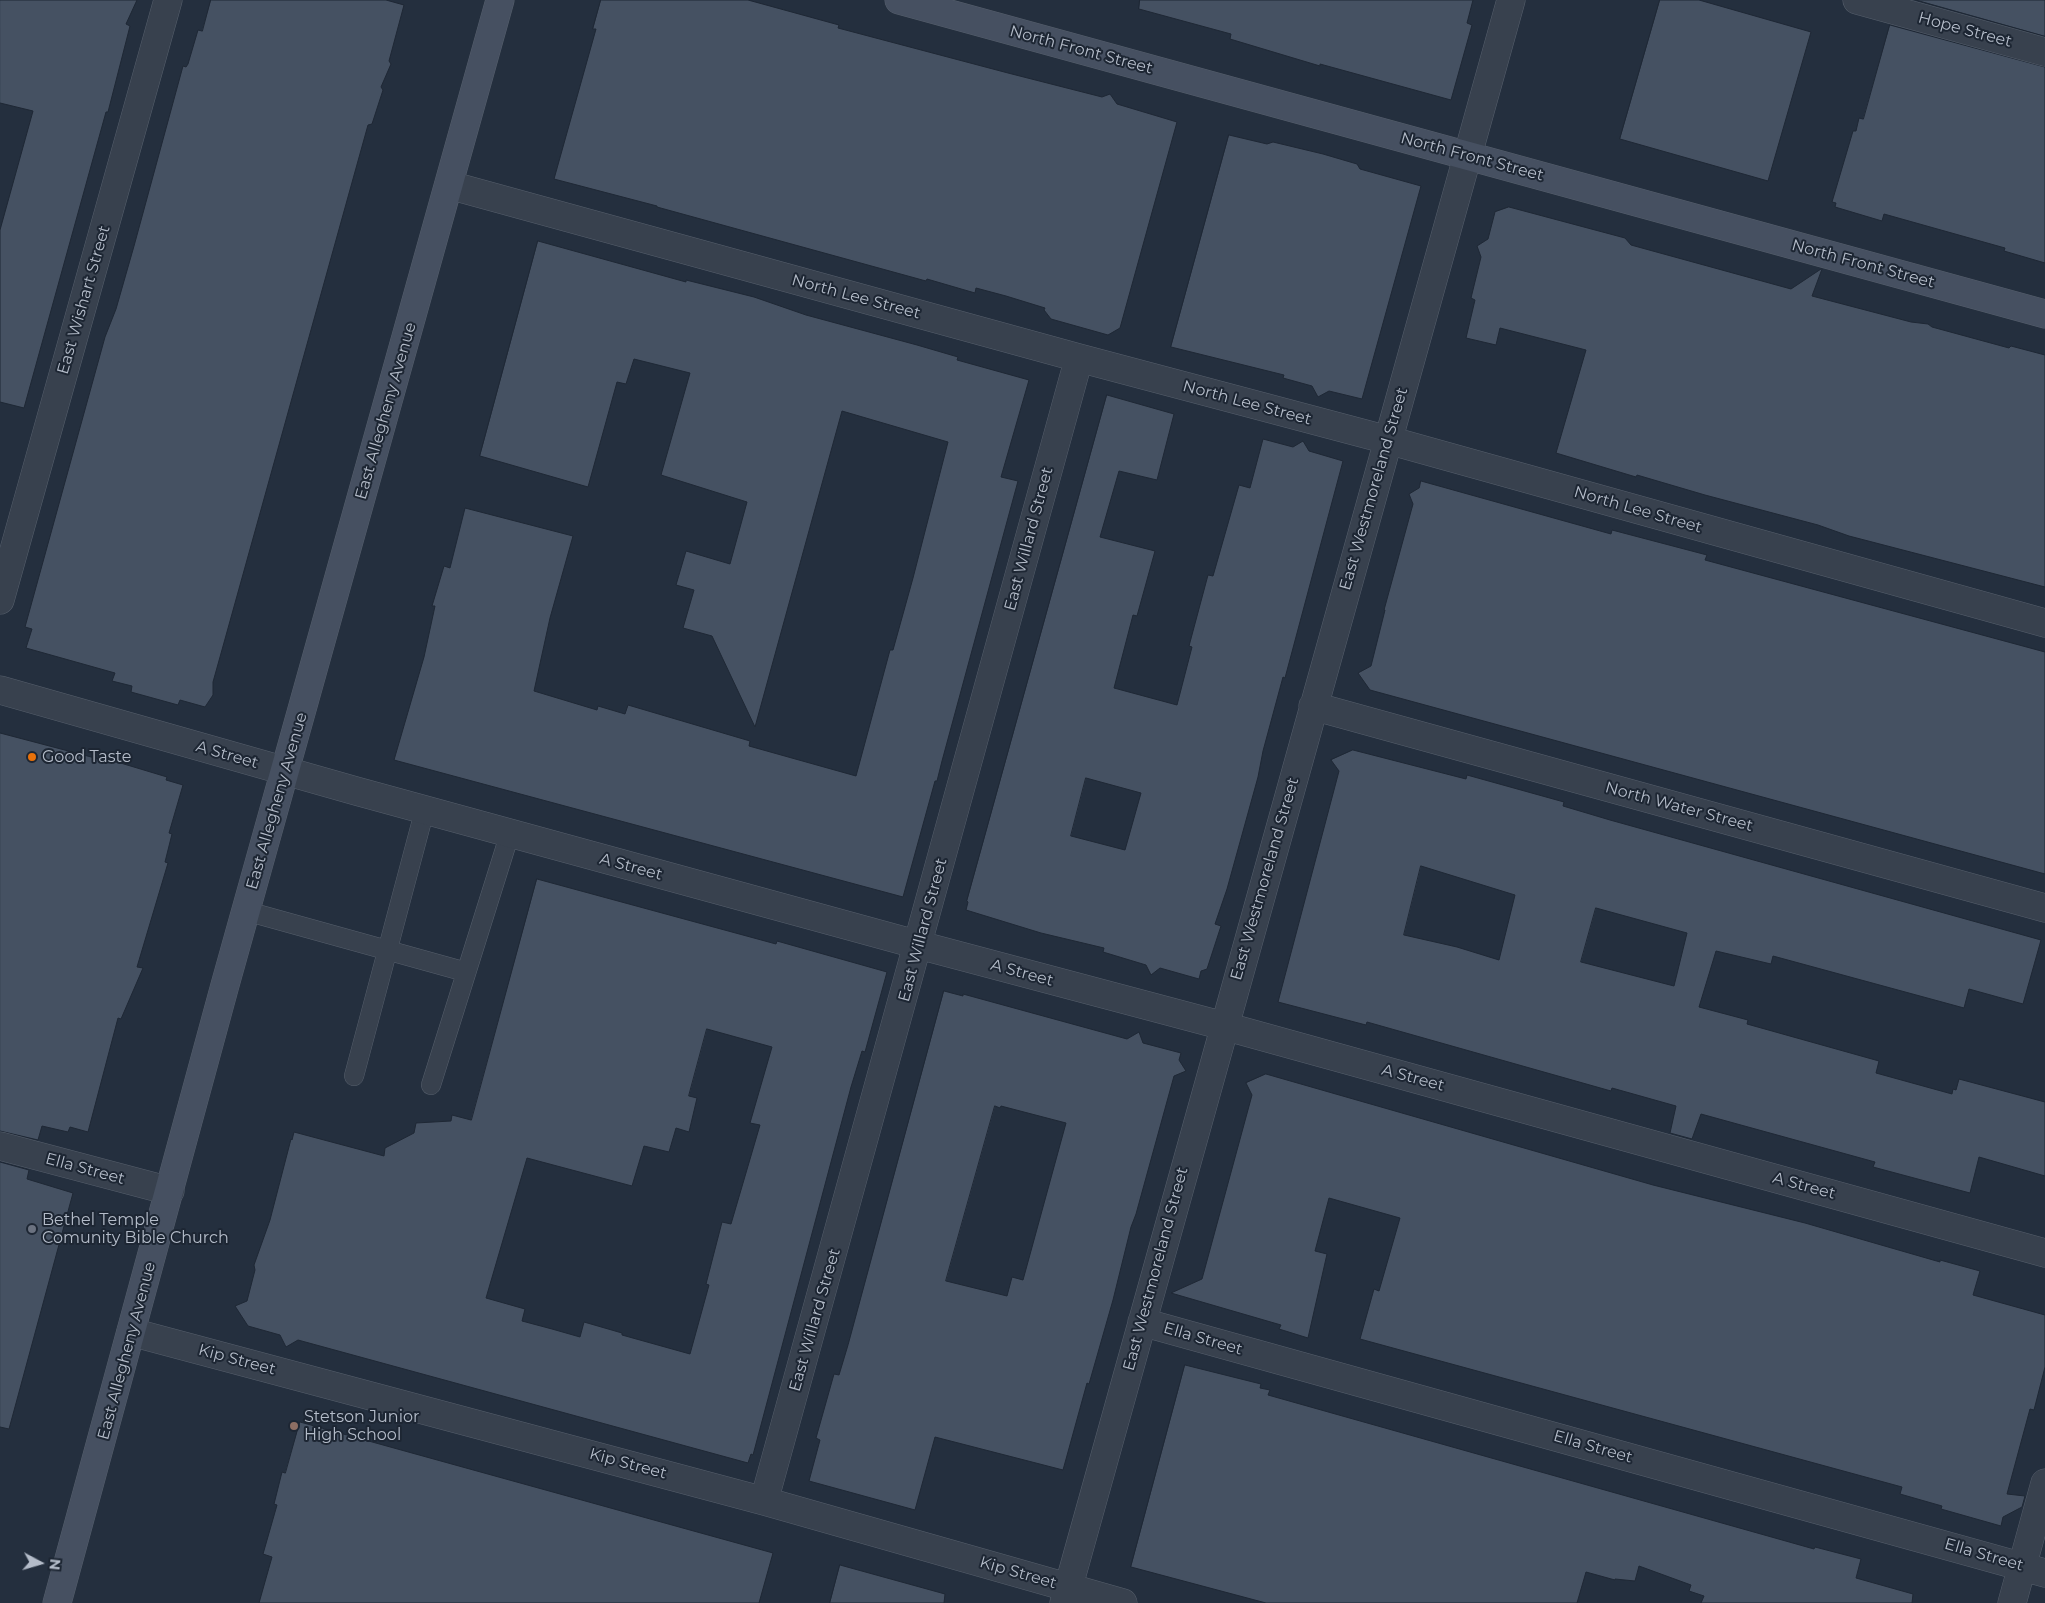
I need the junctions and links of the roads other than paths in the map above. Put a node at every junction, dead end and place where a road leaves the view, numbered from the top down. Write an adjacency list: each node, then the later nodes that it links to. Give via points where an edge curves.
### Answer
1 (168, 0): 12 (street, East Wishart Street)
2 (500, 0): 8 (main road, East Allegheny Avenue)
3 (899, 0): 7 (main road, North Front Street)
4 (1511, 0): 7 (street, East Westmoreland Street)
5 (1857, 0): 6 (street, Hope Street)
6 (2045, 52)
7 (1468, 156): 9 (main road, North Front Street); 11 (street, East Westmoreland Street)
8 (449, 185): 10 (street, North Lee Street); 16 (main road, East Allegheny Avenue)
9 (2045, 314)
10 (1079, 358): 11 (street, North Lee Street); 21 (street, East Willard Street)
11 (1388, 440): 13 (street, North Lee Street); 15 (street, East Westmoreland Street)
12 (0, 600)
13 (2045, 624)
14 (0, 690): 16 (street, A Street)
15 (1313, 706): 19 (street, North Water Street); 24 (street, East Westmoreland Street)
16 (286, 771): 17 (street, A Street); 20 (main road, East Allegheny Avenue)
17 (425, 809): 18 (street, A Street); 22 (lane)
18 (510, 833): 21 (street, A Street); 23 (lane)
19 (2045, 908)
20 (246, 911): 22 (lane); 28 (main road, East Allegheny Avenue)
21 (919, 945): 24 (street, A Street); 33 (street, East Willard Street)
22 (389, 950): 23 (lane); 25 (lane)
23 (466, 972): 26 (lane)
24 (1224, 1026): 29 (street, A Street); 30 (street, East Westmoreland Street)
25 (354, 1076)
26 (430, 1085)
27 (0, 1146): 28 (street, Ella Street)
28 (170, 1191): 31 (main road, East Allegheny Avenue)
29 (2045, 1253)
30 (1142, 1322): 34 (street, Ella Street); 35 (street, East Westmoreland Street)
31 (131, 1332): 33 (street, Kip Street); 36 (main road, East Allegheny Avenue)
32 (2045, 1483): 34 (street)
33 (764, 1501): 35 (street, Kip Street)
34 (2033, 1569): 38 (street)
35 (1066, 1595): 37 (street, Kip Street)
36 (57, 1603)
37 (1123, 1603)
38 (2012, 1603)

